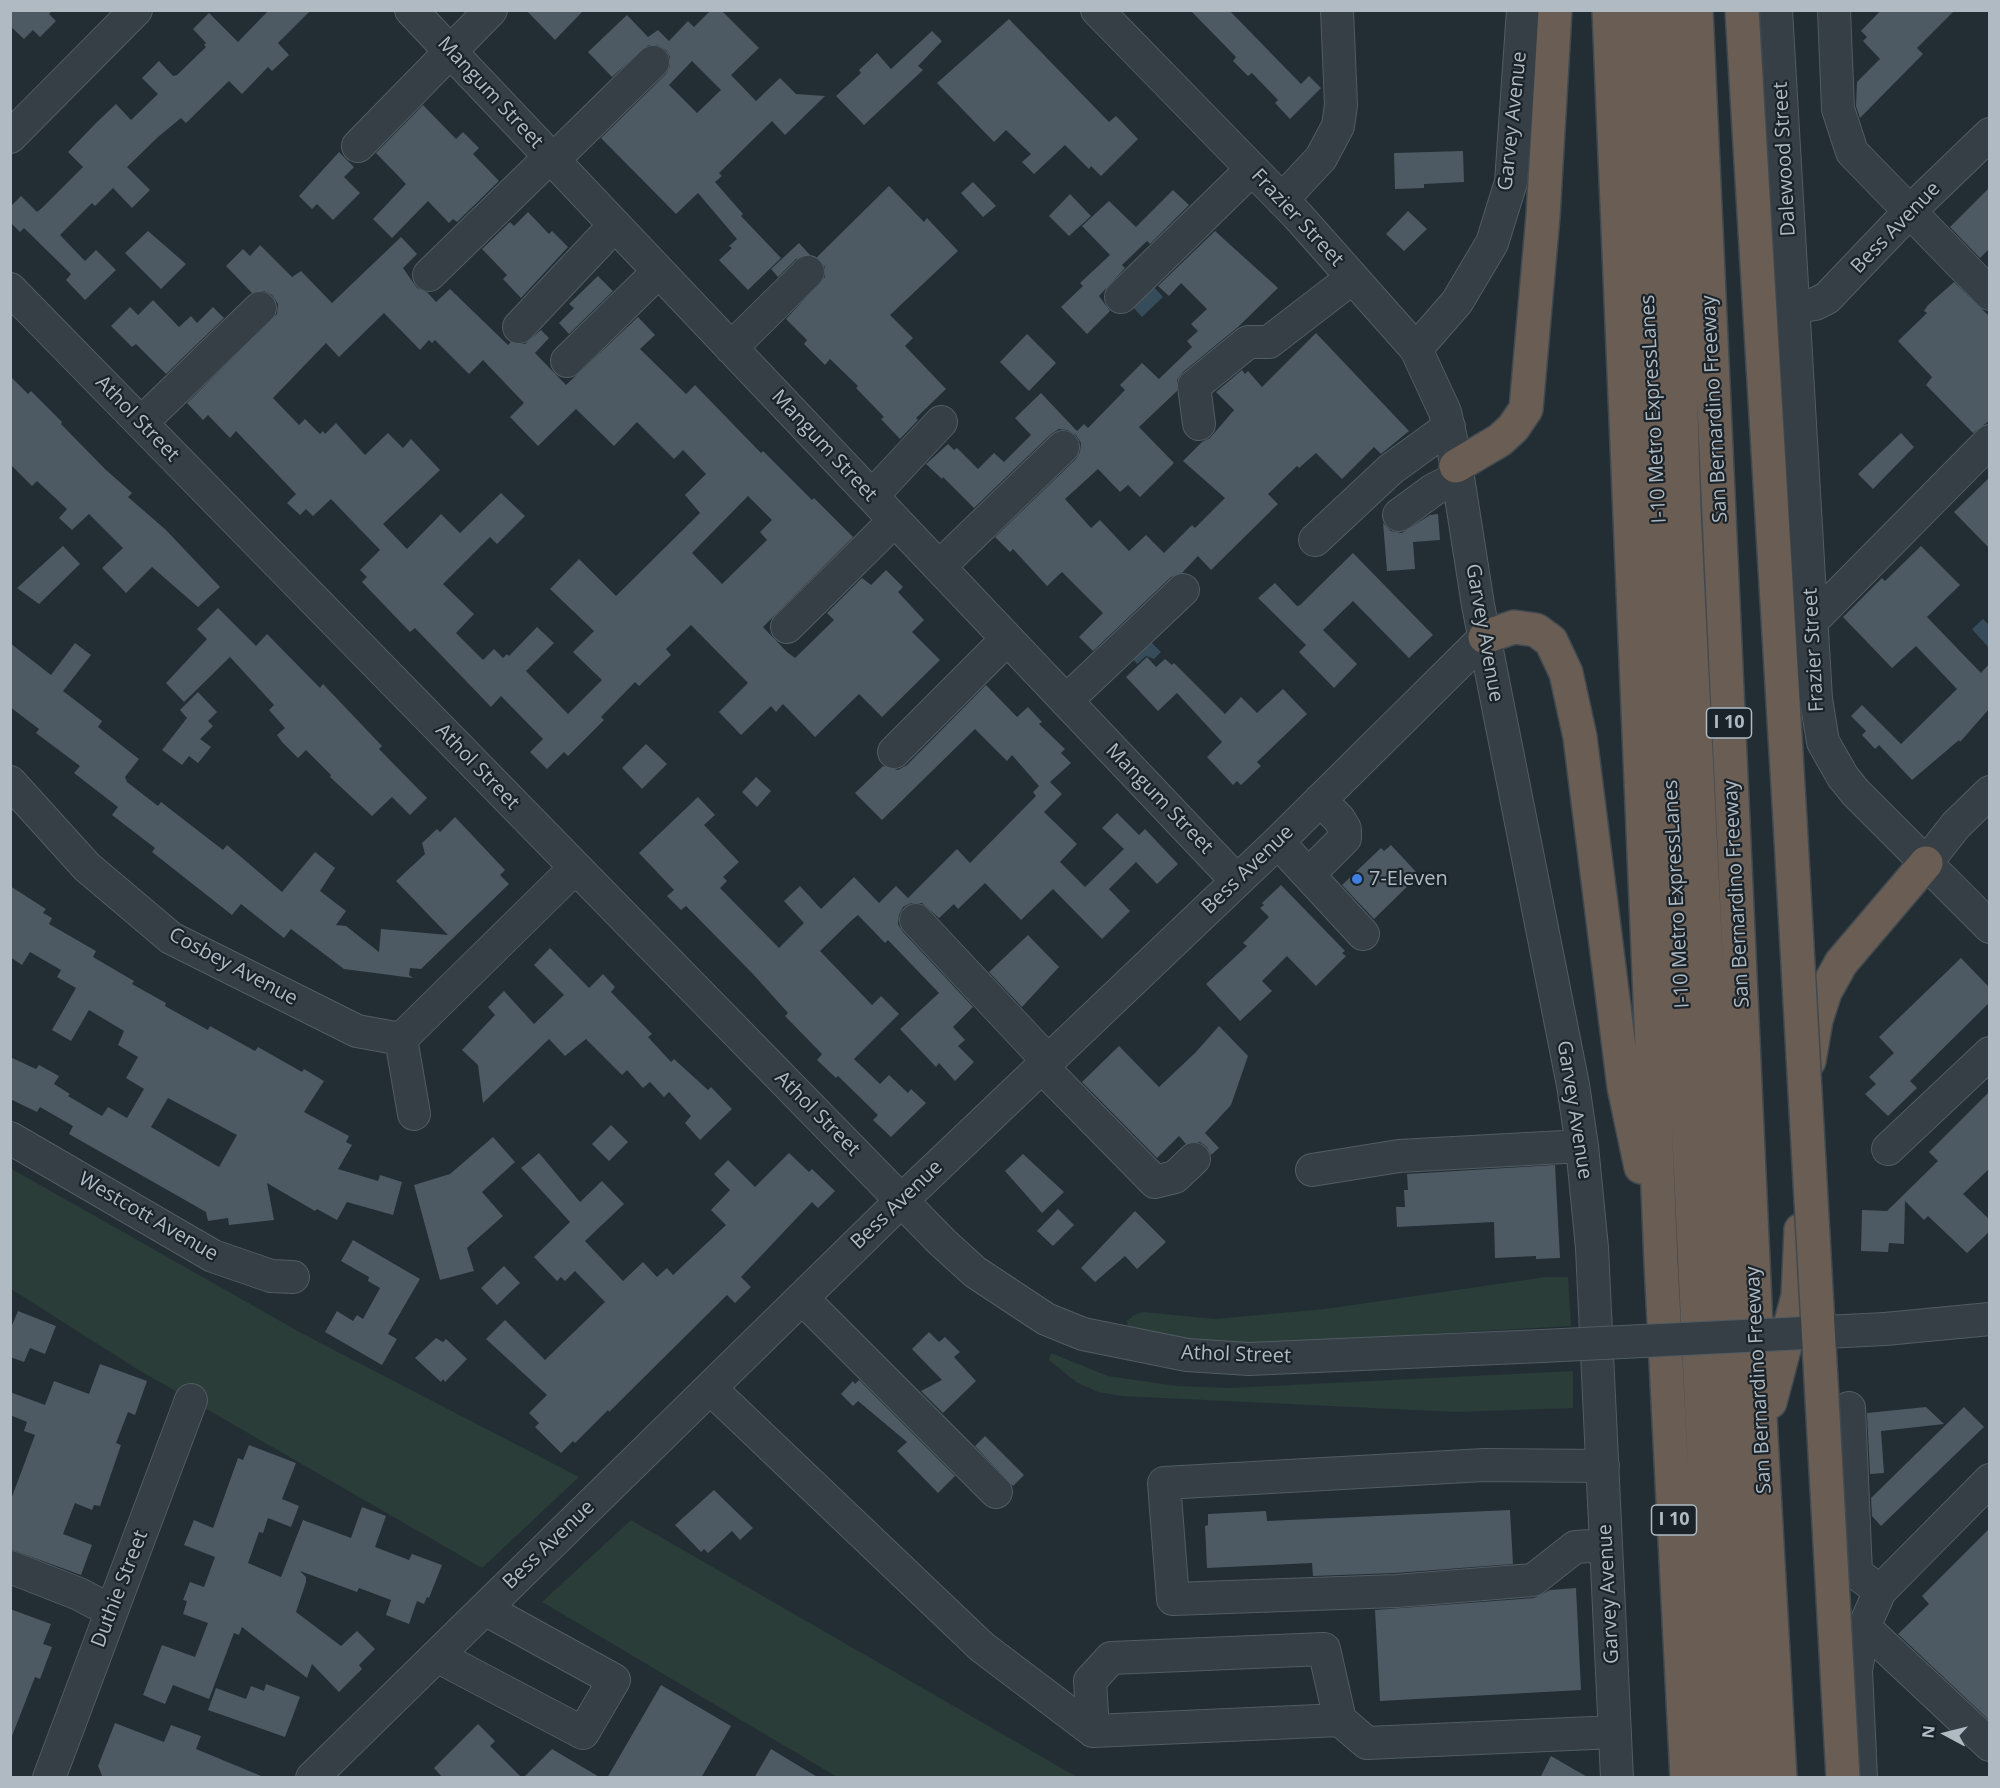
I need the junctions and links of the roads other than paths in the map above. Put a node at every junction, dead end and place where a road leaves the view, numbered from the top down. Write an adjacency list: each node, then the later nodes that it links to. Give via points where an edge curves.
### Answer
1 (136, 10): 18 (street)
2 (491, 10): 15 (street)
3 (1097, 10): 21 (street, Frazier Street)
4 (1337, 10): 22 (street, via 1341,105 1338,126 1321,158)
5 (1523, 10): 36 (street, Garvey Avenue, via 1511,182 1495,233 1457,302)
6 (1555, 10): 43 (highway, via 1526,409 1500,440)
7 (1609, 10): 77 (highway, I 10)
8 (1636, 10): 103 (highway, I-10 Metro ExpressLanes)
9 (1669, 10): 104 (highway, via 1684,511)
10 (1696, 10): 84 (highway, San Bernardino Freeway / I 10)
11 (1742, 10): 106 (highway, bridge)
12 (1776, 10): 32 (street, Dalewood Street)
13 (1834, 10): 23 (street, via 1838,109 1845,134 1852,152)
14 (415, 12): 15 (street, Mangum Street)
15 (451, 52): 19 (street); 20 (street, Mangum Street)
16 (653, 62): 20 (street)
17 (1989, 134): 23 (street, Bess Avenue)
18 (10, 137)
19 (358, 146)
20 (552, 159): 24 (street, Mangum Street); 27 (street)
21 (1252, 170): 22 (street, Frazier Street); 31 (street)
22 (1282, 200): 28 (street, Frazier Street)
23 (1910, 211): 30 (street); 32 (street, Bess Avenue, via 1827,298 1815,304)
24 (615, 225): 25 (street, Mangum Street); 34 (street)
25 (658, 272): 35 (street, Mangum Street); 37 (street)
26 (808, 272): 35 (street)
27 (429, 275)
28 (1352, 278): 36 (street, Frazier Street); 40 (street, via 1269,342 1248,342 1194,386)
29 (10, 289): 39 (street, Athol Street)
30 (1989, 294)
31 (1121, 297)
32 (1794, 306): 50 (street, Frazier Street)
33 (260, 308): 39 (street)
34 (519, 327)
35 (731, 348): 44 (street, Mangum Street)
36 (1416, 349): 43 (street, Frazier Street, via 1445,412)
37 (567, 362)
38 (941, 422): 44 (street)
39 (141, 423): 61 (street, Athol Street)
40 (1199, 424)
41 (1989, 441): 50 (street)
42 (1063, 447): 48 (street)
43 (1454, 455): 45 (street, via 1433,490); 47 (street, via 1391,469); 52 (street, Garvey Avenue)
44 (872, 496): 46 (street, Mangum Street)
45 (1399, 515)
46 (895, 520): 48 (street, Mangum Street); 51 (street)
47 (1315, 540)
48 (939, 567): 53 (street, Mangum Street)
49 (1183, 590): 54 (street)
50 (1812, 621): 60 (street, Frazier Street, via 1816,699 1823,742 1856,794)
51 (788, 627)
52 (1485, 637): 58 (street, Bess Avenue); 72 (street, Garvey Avenue); 77 (highway, via 1514,627 1536,630 1551,641 1566,673 1580,737 1624,1087)
53 (1007, 639): 54 (street, Mangum Street); 55 (street)
54 (1066, 701): 63 (street, Mangum Street)
55 (894, 752)
56 (10, 782): 67 (street, Cosbey Avenue, via 87,867 171,938 357,1031)
57 (1989, 795): 60 (street, via 1956,825)
58 (1320, 800): 59 (street, Bess Avenue); 62 (street, via 1339,819 1345,838)
59 (1278, 842): 62 (street); 63 (street, Bess Avenue)
60 (1926, 863): 65 (street, Frazier Street); 84 (highway, via 1841,963 1816,1020 1809,1066 1798,1296)
61 (575, 868): 67 (street); 76 (street, Athol Street)
62 (1309, 874): 66 (street)
63 (1237, 881): 69 (street, Bess Avenue)
64 (916, 920): 69 (street)
65 (1989, 927)
66 (1363, 934)
67 (401, 1039): 70 (street)
68 (1989, 1053): 73 (street)
69 (1045, 1064): 74 (street, via 1155,1182 1176,1178); 76 (street, Bess Avenue)
70 (414, 1114)
71 (10, 1138): 78 (street, Westcott Avenue, via 213,1256 272,1276)
72 (1582, 1146): 75 (street, via 1399,1156); 85 (street, Garvey Avenue, via 1592,1248)
73 (1888, 1149)
74 (1194, 1159)
75 (1312, 1170)
76 (902, 1200): 79 (street, Bess Avenue); 80 (street, Athol Street, bridge, via 975,1272 1046,1319 1083,1334 1187,1354 1249,1359 1885,1329)
77 (1661, 1262): 102 (highway, I 10)
78 (293, 1276)
79 (802, 1298): 81 (street, Bess Avenue); 87 (street)
80 (1989, 1319)
81 (710, 1388): 91 (street, Bess Avenue); 96 (street, via 982,1647)
82 (191, 1400): 92 (street, Duthie Street)
83 (1849, 1408): 90 (street, via 1856,1573)
84 (1761, 1436): 105 (highway, San Bernardino Freeway / I 10)
85 (1603, 1466): 88 (street, Garvey Avenue); 88 (street, via 1484,1465 1164,1483 1173,1599 1396,1591 1533,1580 1575,1547)
86 (1989, 1480): 90 (street)
87 (996, 1492)
88 (1606, 1545): 97 (street, Garvey Avenue)
89 (10, 1567): 92 (street)
90 (1880, 1591): 93 (street)
91 (485, 1609): 94 (street, Bess Avenue); 94 (street, via 614,1680 583,1733)
92 (111, 1611): 99 (street, Duthie Street)
93 (1864, 1627): 98 (street); 107 (street, via 1856,1670)
94 (437, 1656): 100 (street, Bess Avenue)
95 (1340, 1720): 96 (street); 96 (street, via 1324,1649 1170,1655 1111,1658 1089,1681); 97 (street, via 1366,1743)
96 (1093, 1731)
97 (1615, 1731): 101 (street, Garvey Avenue)
98 (1989, 1745)
99 (49, 1778)
100 (312, 1778)
101 (1617, 1778)
102 (1687, 1778)
103 (1719, 1778)
104 (1750, 1778)
105 (1780, 1778)
106 (1843, 1778)
107 (1862, 1778)

